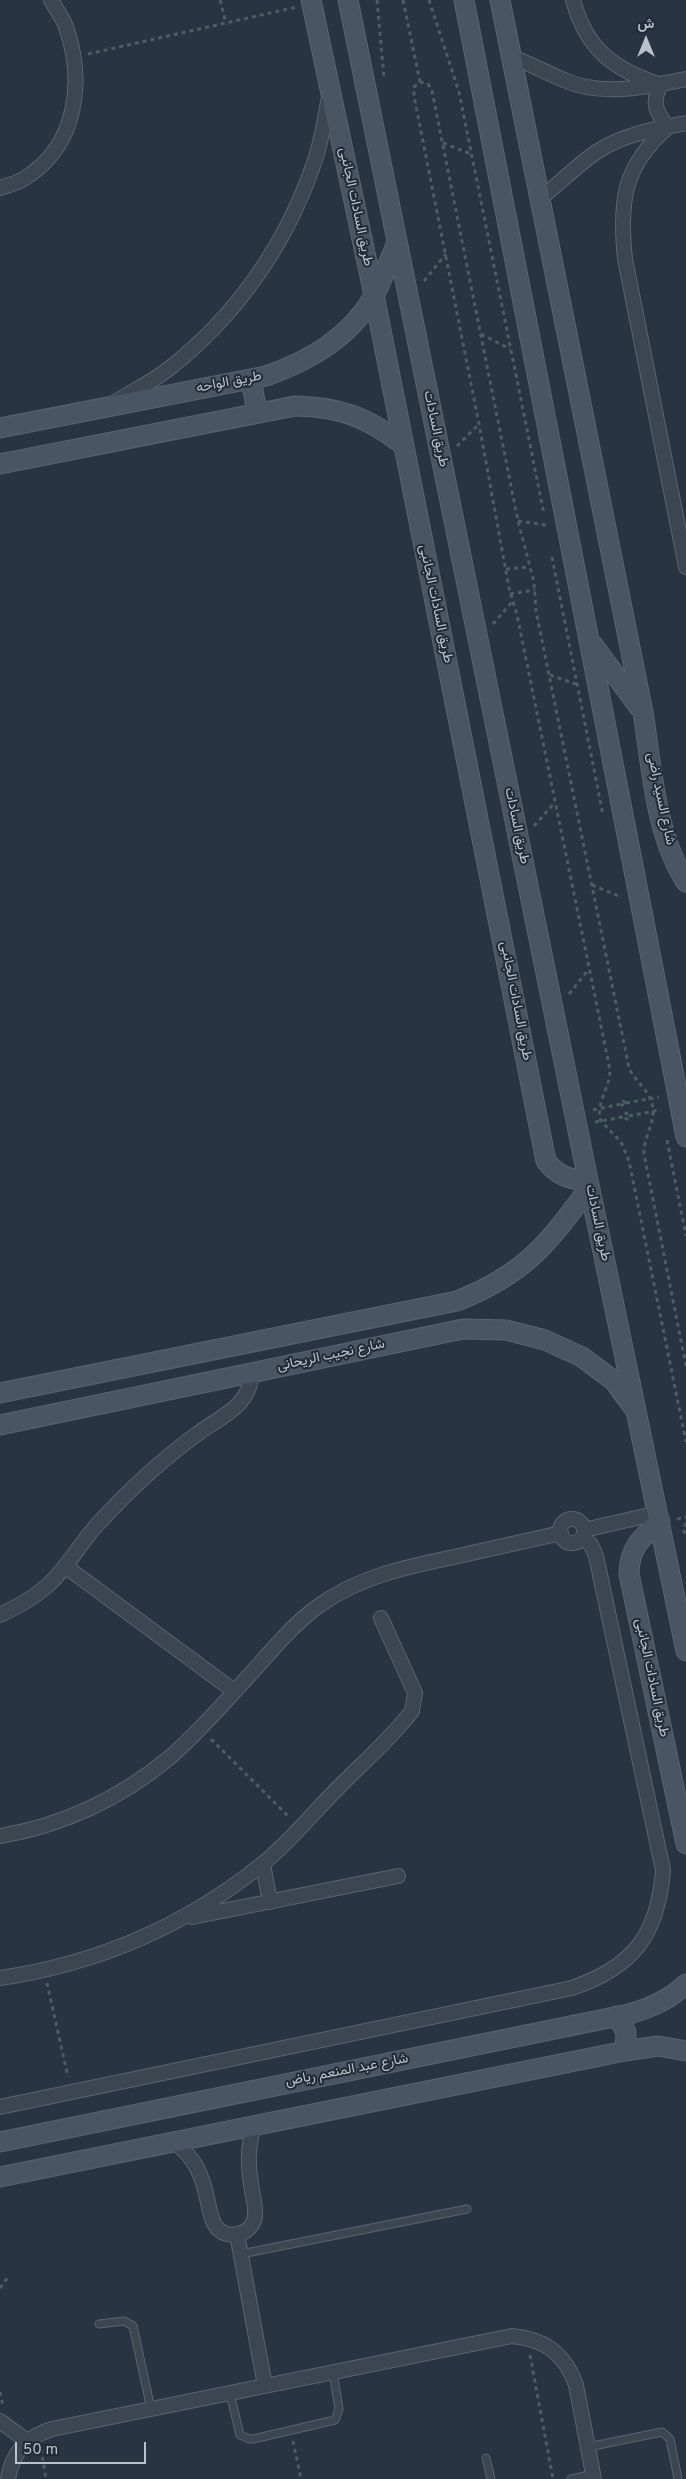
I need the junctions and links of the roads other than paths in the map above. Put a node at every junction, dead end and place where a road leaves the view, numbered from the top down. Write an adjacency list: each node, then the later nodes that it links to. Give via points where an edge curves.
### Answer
1 (51, 0): 13 (street, via 66,26 73,58 76,92 69,126 51,156 25,178)
2 (348, 0): 15 (street, طريق السادات)
3 (464, 0): 24 (street)
4 (500, 0): 7 (street)
5 (573, 0): 9 (street, via 578,18 592,42 611,62 634,76)
6 (311, 2): 10 (street, طريق السادات الجانبى)
7 (511, 57): 9 (street, via 565,81 594,89); 14 (street)
8 (686, 79): 9 (street)
9 (661, 84): 12 (street, via 655,102)
10 (330, 94): 16 (street, طريق السادات الجانبى); 18 (street, via 316,158 306,185 292,220 258,277 215,328 165,371)
11 (686, 123): 12 (street)
12 (668, 127): 14 (street, via 619,140 599,150); 23 (street, via 650,142 629,177 622,208 622,232)
13 (0, 188)
14 (541, 198): 25 (street)
15 (396, 243): 16 (street, طريق الواحه); 28 (street, طريق السادات)
16 (374, 295): 17 (street, طريق الواحه, via 354,323 328,346 298,364); 21 (street, طريق السادات الجانبى)
17 (251, 379): 18 (street, طريق الواحه); 19 (street)
18 (108, 406): 20 (street, طريق الواحه)
19 (258, 412): 21 (street, via 295,406 341,410 363,418); 22 (street)
20 (0, 428)
21 (402, 444): 28 (street, طريق السادات الجانبى, via 546,1161 563,1176)
22 (0, 464)
23 (686, 567)
24 (590, 641): 25 (street); 27 (street)
25 (643, 712): 26 (street, شارع السيد راضى, via 665,836)
26 (686, 882)
27 (686, 1137)
28 (589, 1184): 29 (street, شارع نجيب الريحانى, via 545,1245 521,1267 487,1289); 33 (street, طريق السادات)
29 (457, 1301): 30 (street); 32 (street, شارع نجيب الريحانى)
30 (463, 1329): 31 (street, شارع نجيب الريحانى); 33 (street, شارع نجيب الريحانى, via 506,1330 545,1340 582,1357 614,1381)
31 (252, 1373): 34 (street, شارع نجيب الريحانى); 37 (street, via 249,1391 238,1406 199,1432 134,1487)
32 (0, 1394)
33 (637, 1412): 35 (street, طريق السادات)
34 (0, 1424)
35 (665, 1518): 36 (street); 40 (street, طريق السادات); 43 (street, طريق السادات الجانبى, via 639,1540 634,1548 629,1574)
36 (583, 1533): 41 (street, via 578,1542 564,1540 561,1533 390,1571 364,1580 317,1607 296,1625); 53 (street, via 596,1556 662,1870 653,1922 639,1946 620,1965 597,1979 572,1988)
37 (65, 1566): 38 (street, via 48,1585); 41 (street)
38 (0, 1616)
39 (381, 1618): 44 (street, via 415,1693 412,1711)
40 (686, 1651)
41 (234, 1692): 42 (street, via 170,1758 135,1783 58,1821)
42 (0, 1836)
43 (686, 1844)
44 (263, 1864): 46 (street); 47 (street)
45 (398, 1876): 46 (street)
46 (270, 1902): 47 (street)
47 (182, 1919): 48 (street, via 91,1958)
48 (0, 1978)
49 (686, 1984): 50 (street, شارع عبد المنعم رياض, via 650,2008)
50 (617, 2016): 51 (street, via 626,2032); 55 (street, شارع عبد المنعم رياض)
51 (625, 2050): 52 (street, via 658,2046); 54 (street)
52 (686, 2051)
53 (0, 2107)
54 (254, 2126): 56 (street); 59 (street, via 248,2162 255,2215 250,2228)
55 (0, 2142)
56 (174, 2142): 57 (street); 59 (street, via 199,2169 216,2227 222,2232)
57 (0, 2177)
58 (467, 2209): 60 (lane)
59 (238, 2234): 60 (street)
60 (241, 2254): 63 (street)
61 (99, 2324): 65 (lane, via 124,2320 133,2326)
62 (333, 2372): 63 (street); 64 (lane, via 338,2417 331,2422 253,2439 244,2438 238,2431); 68 (street, via 498,2337 527,2337 553,2349 571,2372)
63 (265, 2386): 64 (street)
64 (230, 2393): 65 (street)
65 (151, 2409): 67 (street)
66 (0, 2421): 67 (street)
67 (33, 2437): 71 (street, via 16,2454)
68 (588, 2446): 70 (street); 74 (lane, via 662,2432 670,2439)
69 (486, 2458): 72 (lane)
70 (594, 2477): 73 (lane)
71 (8, 2479)
72 (491, 2479)
73 (571, 2479)
74 (678, 2479)

